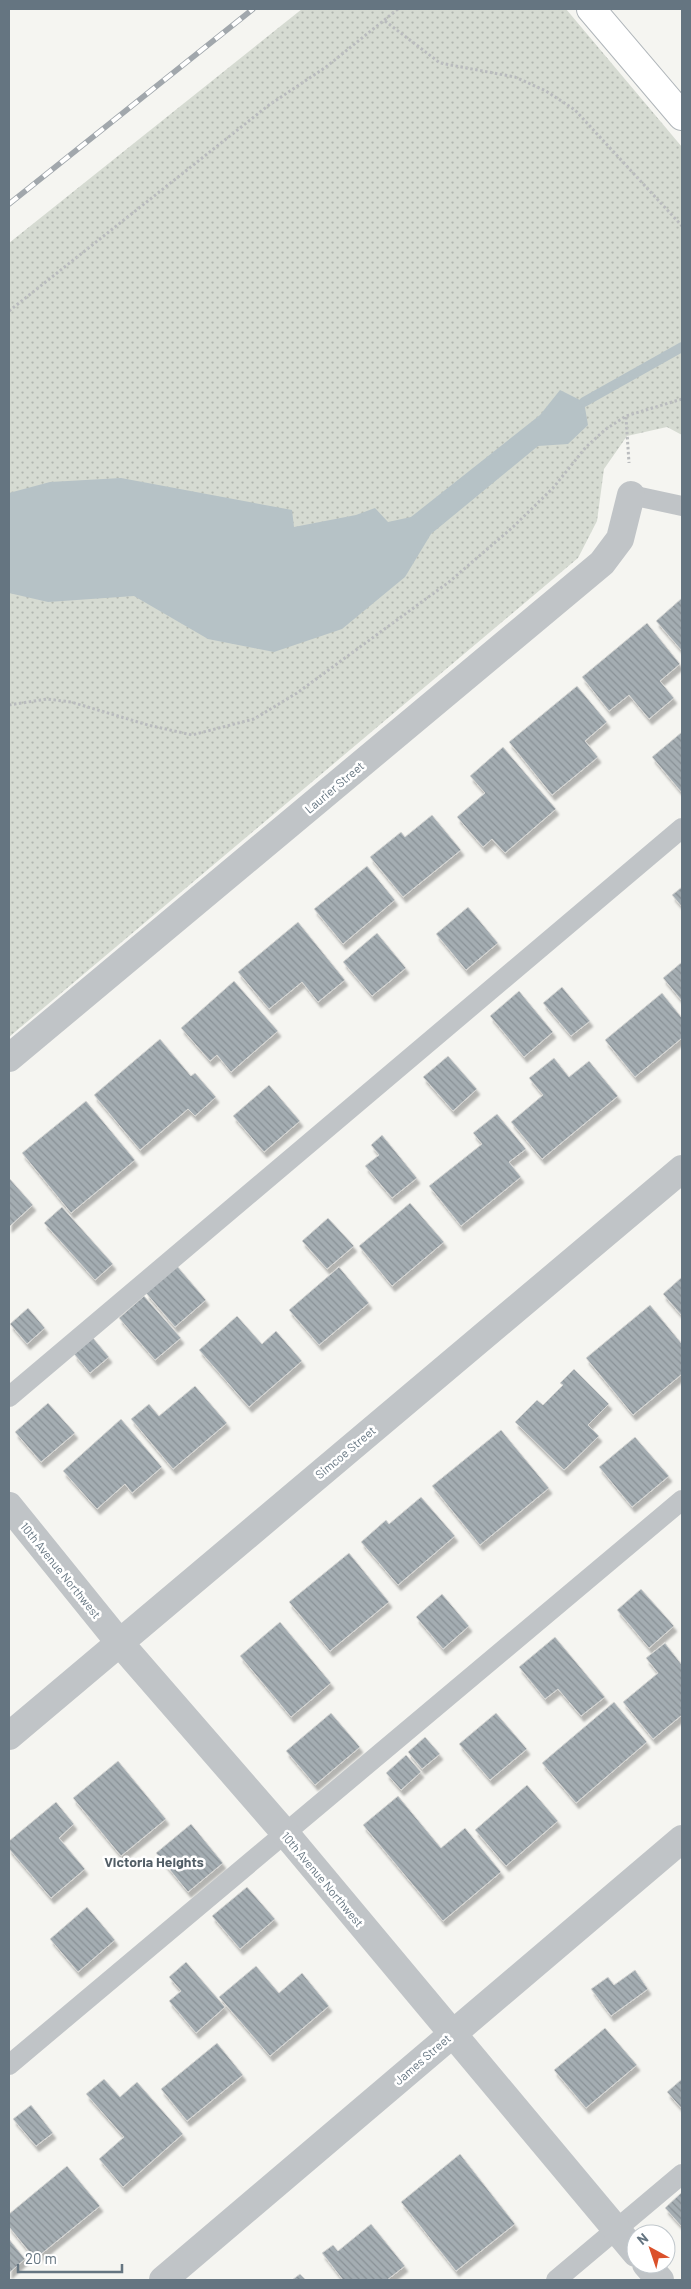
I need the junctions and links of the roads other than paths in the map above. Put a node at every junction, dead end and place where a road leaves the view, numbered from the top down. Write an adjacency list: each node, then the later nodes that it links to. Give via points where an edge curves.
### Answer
1 (592, 9): 2 (main road)
2 (682, 116)
3 (631, 495): 4 (lane); 6 (street, Laurier Street, via 620,539 602,563)
4 (682, 506)
5 (682, 828): 8 (lane)
6 (9, 1058)
7 (682, 1169): 11 (street, Simcoe Street)
8 (9, 1397)
9 (682, 1500): 13 (lane)
10 (9, 1506): 11 (street, 10th Avenue Northwest)
11 (120, 1642): 12 (street, Simcoe Street); 13 (street, 10th Avenue Northwest)
12 (9, 1736)
13 (285, 1833): 15 (street, 10th Avenue Northwest); 16 (lane)
14 (682, 1839): 15 (street, James Street)
15 (452, 2033): 18 (street, 10th Avenue Northwest); 20 (street, James Street)
16 (9, 2065)
17 (682, 2174): 18 (lane)
18 (616, 2230): 19 (street, 10th Avenue Northwest); 21 (lane)
19 (626, 2242)
20 (163, 2280)
21 (556, 2280)

